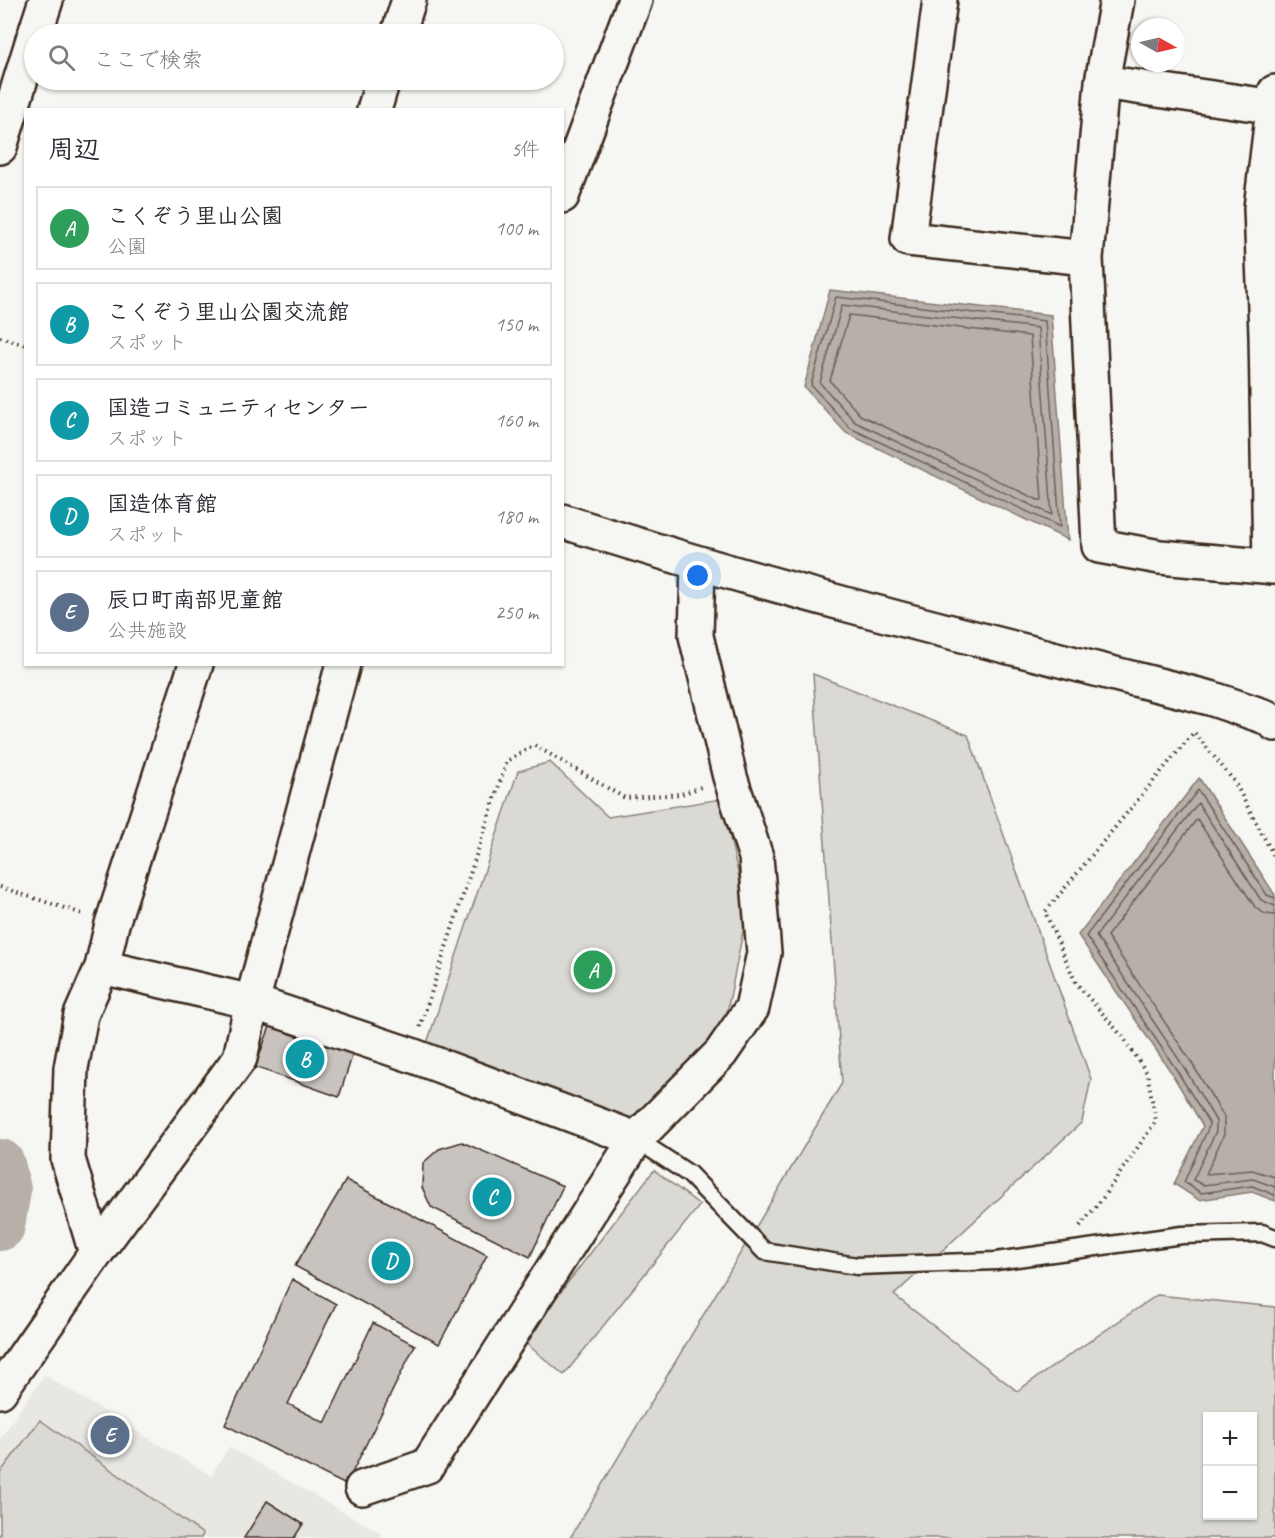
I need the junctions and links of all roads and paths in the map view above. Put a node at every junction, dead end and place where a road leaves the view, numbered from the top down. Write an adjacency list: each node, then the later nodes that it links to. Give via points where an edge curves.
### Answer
1 (46, 0): 6 (street)
2 (409, 0): 7 (street)
3 (635, 0): 14 (street)
4 (940, 0): 15 (street, via 908,239)
5 (1117, 0): 9 (street)
6 (38, 24)
7 (401, 24)
8 (24, 70): 13 (street)
9 (1102, 82): 11 (street); 15 (street)
10 (380, 90): 12 (street)
11 (1274, 102): 20 (street, via 1261,208)
12 (375, 108)
13 (0, 147)
14 (564, 191)
15 (1086, 258): 20 (street, via 1099,546 1160,557)
16 (0, 337): 17 (path)
17 (24, 344)
18 (564, 522): 19 (street)
19 (698, 565): 23 (street, via 1210,698 1266,717); 24 (street, via 696,636)
20 (1273, 567)
21 (195, 666): 27 (street)
22 (342, 666): 29 (street)
23 (1275, 724)
24 (730, 777): 30 (path, via 681,794 625,798 534,745 507,761); 31 (street, via 756,857 764,953 752,1008 721,1053)
25 (1275, 858): 33 (path, via 1234,781 1194,732 1045,912 1076,982 1122,1036 1147,1073 1156,1121 1102,1200)
26 (0, 887): 27 (path)
27 (112, 924): 28 (street)
28 (102, 967): 29 (street); 34 (street, via 81,1015 71,1068 68,1159)
29 (252, 1002): 30 (street); 34 (street, via 240,1058)
30 (411, 1055): 31 (street)
31 (636, 1138): 33 (lane, via 689,1174 764,1251 857,1266 996,1261); 36 (street, via 428,1466)
32 (1275, 1238): 33 (lane, via 1262,1233 1182,1235)
33 (1057, 1252)
34 (96, 1253): 35 (street)
35 (0, 1391)
36 (362, 1488)

